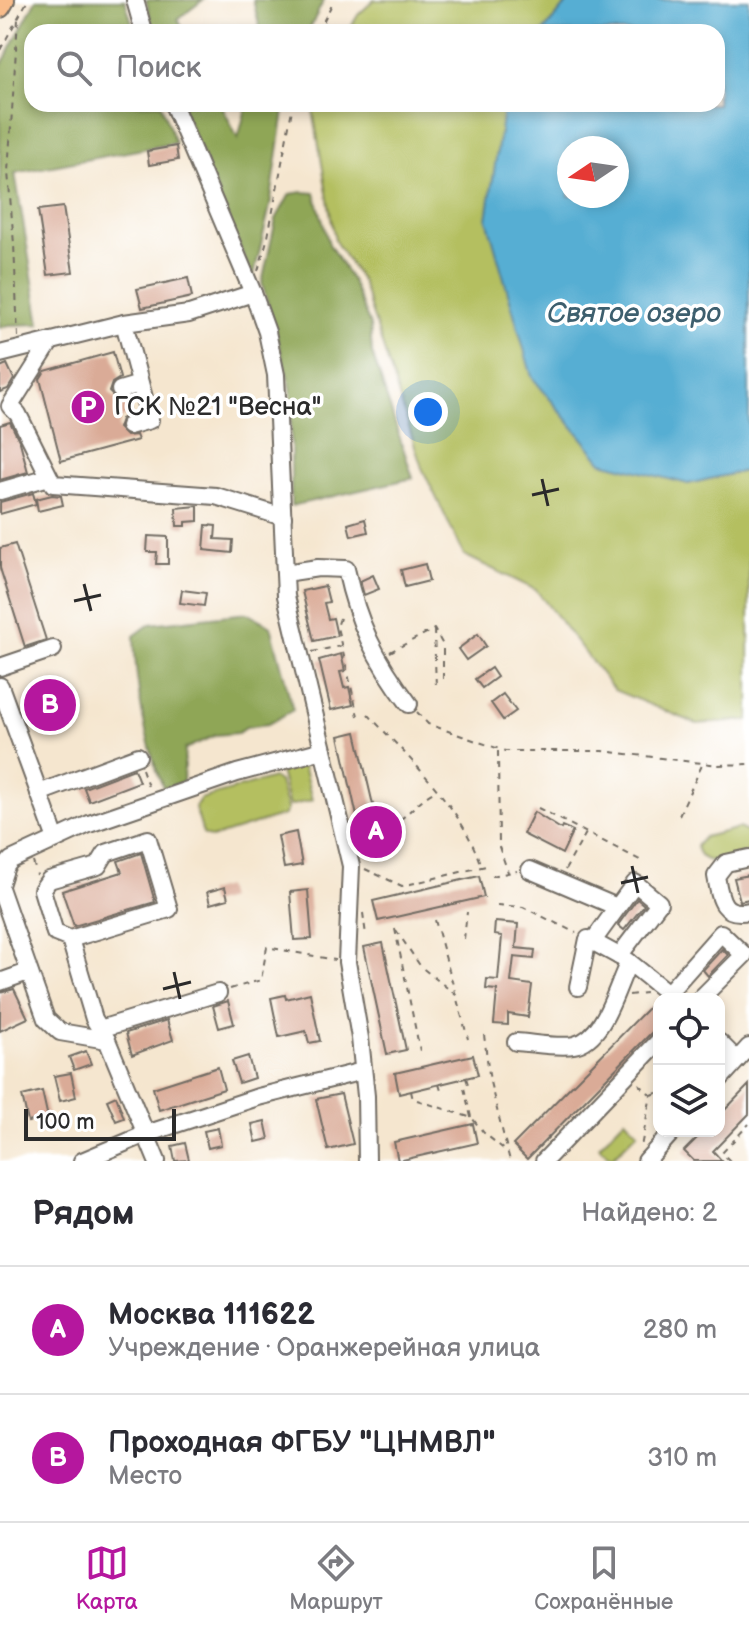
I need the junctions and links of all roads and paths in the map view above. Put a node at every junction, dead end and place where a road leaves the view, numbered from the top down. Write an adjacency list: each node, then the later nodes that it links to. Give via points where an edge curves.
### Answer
1 (4, 0): 5 (main road)
2 (28, 0): 6 (path)
3 (135, 0): 7 (street)
4 (334, 0): 8 (path)
5 (0, 7)
6 (18, 19): 9 (path); 16 (path, via 8,172)
7 (142, 24)
8 (322, 24)
9 (0, 50)
10 (177, 112): 12 (street)
11 (291, 112): 12 (path)
12 (255, 285): 13 (street); 14 (street, via 189,314); 23 (street, via 276,375)
13 (223, 290)
14 (124, 323): 15 (street); 18 (street)
15 (51, 341): 16 (street); 21 (street, via 10,406)
16 (18, 349): 17 (street)
17 (0, 354)
18 (140, 384): 19 (street); 20 (street, via 150,420)
19 (120, 390)
20 (129, 426)
21 (49, 477): 22 (street); 23 (street, via 53,484 216,496)
22 (0, 491)
23 (283, 517): 24 (street)
24 (285, 573): 30 (street, via 346,569 355,610); 39 (street)
25 (340, 618): 27 (path)
26 (434, 629): 30 (path); 32 (path, via 443,645); 34 (path)
27 (342, 646): 29 (path); 37 (path)
28 (53, 649): 31 (street)
29 (304, 654)
30 (377, 658): 35 (street)
31 (0, 667)
32 (443, 683)
33 (0, 686): 44 (street)
34 (436, 687)
35 (409, 704): 38 (path, via 428,724)
36 (368, 714): 43 (path)
37 (358, 716)
38 (498, 749): 41 (path, via 603,751); 58 (path, via 499,847)
39 (323, 750): 45 (street); 73 (street, via 351,866)
40 (138, 756): 44 (street); 45 (path)
41 (703, 763): 42 (path); 47 (path)
42 (749, 764)
43 (438, 790): 48 (path, via 389,829); 56 (path, via 476,849)
44 (39, 793): 50 (street)
45 (154, 801): 50 (street)
46 (538, 808): 49 (path)
47 (679, 815)
48 (379, 831)
49 (586, 832): 52 (path); 60 (path)
50 (56, 839): 53 (street)
51 (749, 858): 65 (street, via 726,863 716,876 721,904 729,911)
52 (640, 860)
53 (3, 865): 61 (street)
54 (354, 865): 56 (path, via 402,886)
55 (490, 865): 56 (path)
56 (481, 867)
57 (530, 870): 58 (path); 60 (street)
58 (508, 872): 59 (path)
59 (492, 876)
60 (558, 882): 63 (street)
61 (0, 886): 74 (street)
62 (497, 905): 71 (path, via 523,907)
63 (617, 907): 71 (street); 72 (street, via 635,883 659,903)
64 (362, 909): 68 (path)
65 (749, 911)
66 (467, 912): 70 (path)
67 (435, 920): 82 (path)
68 (366, 935)
69 (70, 939): 69 (street, via 169,909 148,839 106,853 98,866 49,880 42,890 55,933); 84 (street, via 94,1019)
70 (464, 939)
71 (590, 940): 72 (street); 76 (street)
72 (624, 959): 78 (street); 83 (street)
73 (347, 962): 77 (path, via 267,947 261,980); 93 (street)
74 (28, 972): 75 (street); 84 (street, via 46,1019 60,1032)
75 (0, 982)
76 (578, 987)
77 (218, 993): 84 (street)
78 (667, 993)
79 (669, 993): 80 (street, via 721,933 744,955)
80 (706, 993)
81 (653, 995): 83 (path)
82 (458, 997): 86 (path); 91 (path, via 421,967 395,929)
83 (612, 998): 87 (street, via 603,1023 574,1045)
84 (104, 1035): 105 (street)
85 (484, 1035): 107 (path)
86 (468, 1039)
87 (516, 1042)
88 (653, 1047): 94 (street)
89 (749, 1047): 92 (street)
90 (725, 1048): 92 (street)
91 (420, 1051)
92 (737, 1060): 95 (street)
93 (363, 1071): 105 (street, via 258,1097); 111 (street)
94 (628, 1073): 102 (path); 113 (street)
95 (725, 1073)
96 (466, 1078): 98 (path)
97 (439, 1084): 101 (path)
98 (469, 1087)
99 (464, 1088): 103 (path)
100 (411, 1091): 103 (path, via 415,1100)
101 (442, 1094)
102 (651, 1095): 108 (path)
103 (472, 1118): 107 (path)
104 (749, 1124): 114 (path, via 722,1153)
105 (146, 1134): 109 (street); 110 (street)
106 (667, 1137): 108 (street)
107 (506, 1151): 112 (path)
108 (649, 1156)
109 (82, 1161)
110 (157, 1161)
111 (367, 1161)
112 (510, 1161)
113 (544, 1161)
114 (730, 1161)

